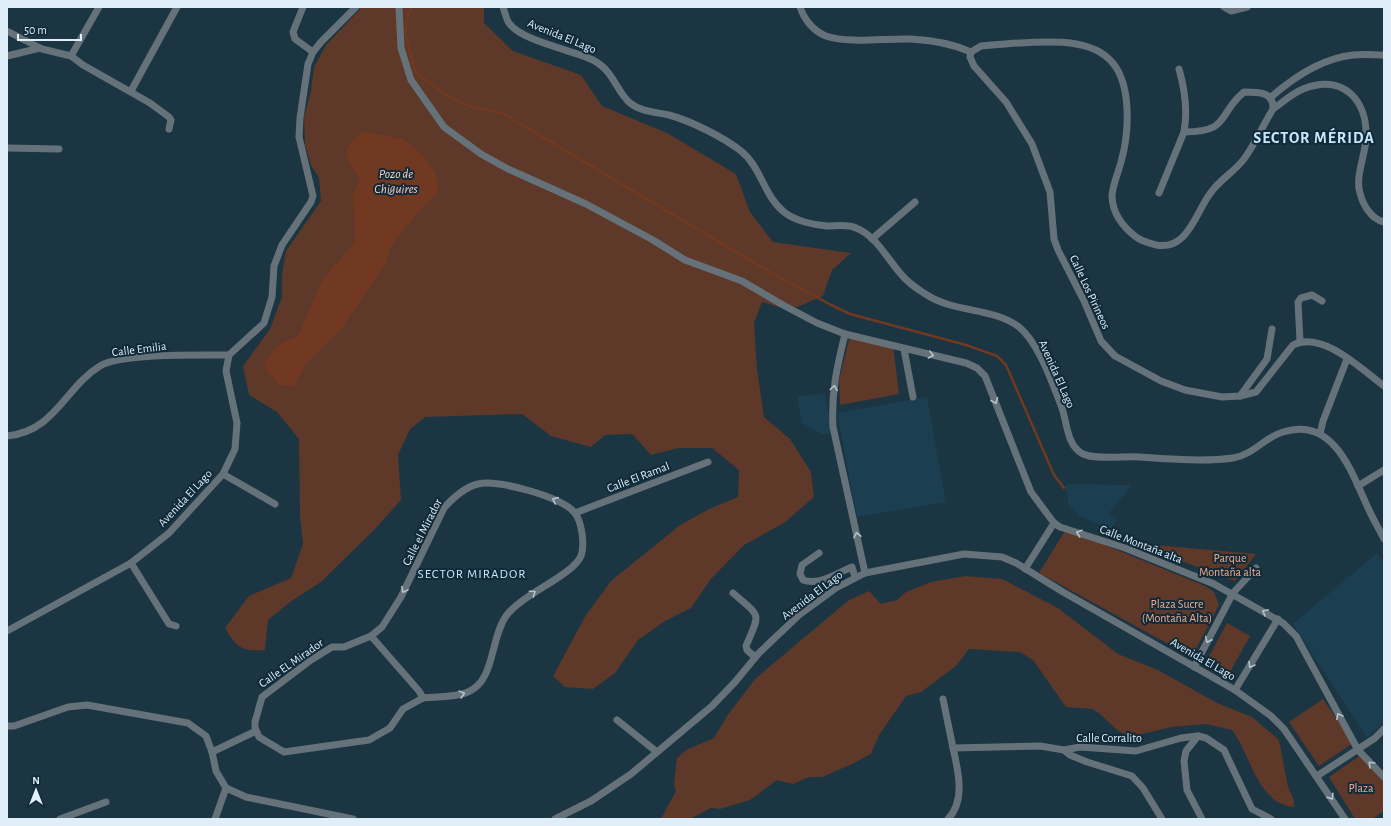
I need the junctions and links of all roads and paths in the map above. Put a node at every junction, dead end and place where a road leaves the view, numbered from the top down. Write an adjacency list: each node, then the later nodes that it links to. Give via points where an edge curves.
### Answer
1 (99, 7): 16 (street)
2 (176, 7): 18 (street)
3 (303, 7): 12 (street, via 293,32 295,39)
4 (356, 7): 12 (street)
5 (399, 7): 31 (street, via 401,48 410,80 444,126 481,154 586,204 685,260 742,281 783,306)
6 (503, 7): 28 (street, Avenida El Lago, via 509,25 528,36 596,61 606,69 630,103 644,110 680,119 712,133 738,149 750,158 774,201 787,214 810,223 855,227)
7 (800, 7): 13 (street, via 808,24 825,36 856,40 911,39 958,46)
8 (1224, 7): 9 (street, via 1231,10)
9 (1247, 7)
10 (7, 31): 11 (street)
11 (40, 48): 15 (street); 16 (street)
12 (313, 52): 34 (street, via 308,64 299,137 313,196 282,245 274,266 272,297 264,323)
13 (971, 52): 20 (street, via 981,46 1063,43 1081,44 1096,49 1110,59 1120,75 1126,98 1128,132 1112,196 1114,208 1117,217 1128,231 1139,239 1153,244 1164,246 1174,243 1191,227 1212,191 1244,159); 37 (street, Calle Los Pirineos, via 970,57 974,66 1006,102 1032,144 1050,192 1054,239 1101,341 1115,356 1161,382 1185,390 1222,397)
14 (1384, 55): 19 (street, via 1353,55 1325,62 1288,82)
15 (7, 56)
16 (71, 56): 18 (street, via 82,65)
17 (1179, 69): 22 (street, via 1185,91)
18 (131, 91): 21 (street, via 169,117)
19 (1271, 97): 20 (street); 22 (street, via 1255,92 1244,92 1233,103 1222,122 1214,128)
20 (1273, 109): 27 (street, via 1287,97 1313,86 1336,86 1354,96 1360,104 1366,125 1359,193 1368,212)
21 (169, 129)
22 (1184, 132): 25 (street)
23 (7, 148): 24 (street)
24 (59, 149)
25 (1159, 193)
26 (915, 202): 28 (street)
27 (1384, 222)
28 (872, 239): 39 (street, Avenida El Lago, via 902,276 929,297 945,304 994,315 1017,326 1027,335 1062,410 1075,449 1090,457 1235,458 1256,449 1282,432 1300,430)
29 (1322, 301): 32 (street, via 1312,295 1301,298 1298,302)
30 (1272, 329): 37 (street, via 1267,359)
31 (845, 334): 33 (street); 53 (street, one-way to 31, via 834,427 832,403)
32 (1300, 341): 35 (street, via 1326,345 1339,351); 37 (street, Calle Los Pirineos, via 1292,345 1256,392)
33 (904, 349): 38 (street); 47 (street, one-way to 47, via 966,362 985,376 1031,492)
34 (229, 355): 40 (street, Calle Emilia, via 190,354 123,359 100,366 80,383 44,422 18,435); 43 (street, Avenida El Lago, via 226,371 237,423 235,448)
35 (1347, 359): 36 (street); 39 (street)
36 (1384, 386)
37 (1240, 396)
38 (913, 397)
39 (1320, 434): 44 (street, Avenida El Lago, via 1339,450)
40 (7, 436)
41 (708, 462): 46 (street, Calle El Ramal)
42 (1384, 470): 44 (street)
43 (223, 474): 45 (street); 50 (street, Avenida El Lago, via 169,533)
44 (1358, 486): 48 (street, Avenida El Lago)
45 (275, 504)
46 (575, 513): 60 (street, Calle el Mirador, one-way to 60, via 560,501 550,497 503,485 482,483 467,489 444,508 401,597 382,628); 64 (street, one-way to 46, via 455,696 479,685 490,665 492,648 507,614 534,591 578,561 583,544)
47 (1054, 523): 52 (street); 56 (street, Calle Montaña alta, one-way to 47, via 1125,548)
48 (1384, 539)
49 (819, 553): 54 (street, via 802,565 800,574 803,580 820,581 852,567)
50 (131, 563): 58 (street, via 169,624); 59 (street, Avenida El Lago)
51 (1256, 568): 56 (street)
52 (1025, 569): 53 (street, Avenida El Lago, via 1002,557 964,554); 62 (street, Avenida El Lago)
53 (865, 573): 54 (street, Avenida El Lago)
54 (855, 576): 61 (street, Avenida El Lago, via 799,615)
55 (733, 592): 61 (street, via 756,614 757,619 746,646)
56 (1232, 593): 57 (street, Calle Montaña alta, one-way to 56); 62 (street, one-way to 62)
57 (1278, 619): 63 (street, one-way to 63); 73 (street, Calle Montaña alta, one-way to 57, via 1296,636)
58 (176, 626)
59 (7, 631)
60 (371, 636): 64 (street); 69 (street, Calle EL Mirador, via 344,647 332,647 268,692 262,697 258,708)
61 (755, 657): 75 (street, Avenida El Lago, via 712,706)
62 (1194, 667): 63 (street, Avenida El Lago)
63 (1235, 690): 76 (street, Avenida El Lago, via 1271,716 1284,729)
64 (423, 698): 69 (street, via 403,709 390,728 369,740 284,752 259,737)
65 (943, 699): 71 (street)
66 (617, 720): 75 (street)
67 (7, 726): 74 (street, via 14,726 68,707 87,705 188,723 206,736)
68 (1384, 729): 73 (street)
69 (256, 731): 74 (street)
70 (1198, 736): 72 (street, Calle Corralito, via 1181,738 1136,751 1080,747); 86 (street, via 1186,751 1184,761 1187,790); 87 (street, via 1206,738 1224,750 1252,809)
71 (953, 748): 72 (street, Calle Corralito, via 1040,746); 84 (street, via 960,781 956,804)
72 (1064, 750): 85 (street, via 1087,762 1132,776 1143,788)
73 (1358, 750): 76 (street); 77 (street, Calle Montaña alta, one-way to 73)
74 (212, 752): 78 (street, via 216,771)
75 (657, 752): 83 (street, Avenida El Lago, via 631,774 591,801)
76 (1317, 776): 88 (street, Avenida El Lago, one-way to 88)
77 (1384, 777)
78 (226, 788): 81 (street); 82 (street, via 246,797)
79 (106, 802): 80 (street)
80 (60, 819)
81 (215, 819)
82 (353, 819)
83 (555, 819)
84 (948, 819)
85 (1162, 819)
86 (1202, 819)
87 (1271, 819)
88 (1345, 819)

